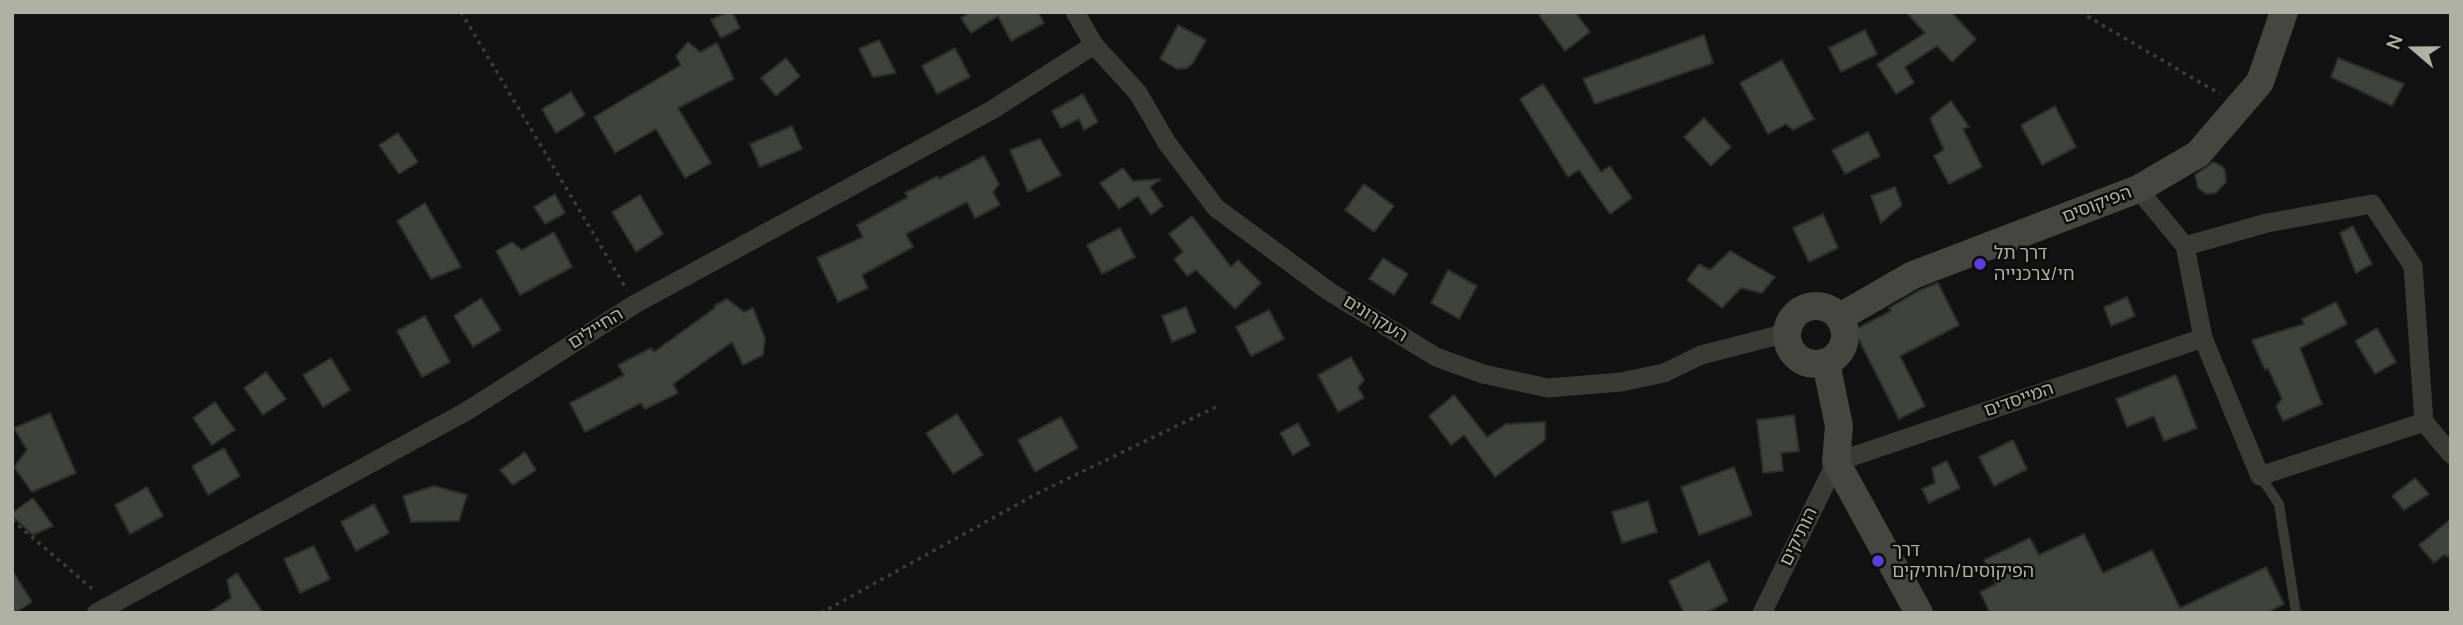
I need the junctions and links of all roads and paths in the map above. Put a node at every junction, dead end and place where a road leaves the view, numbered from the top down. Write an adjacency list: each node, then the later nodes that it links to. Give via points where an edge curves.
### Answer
1 (461, 12): 9 (path)
2 (1074, 12): 5 (street, העקרונים)
3 (2080, 12): 6 (path)
4 (2284, 12): 6 (main road, הפיקוסים, via 2260,82)
5 (1094, 45): 9 (street, החיילים, via 992,110); 11 (street, העקרונים, via 1139,93 1167,143 1216,208 1330,292 1436,357 1483,374 1548,388 1664,373 1701,355)
6 (2239, 105): 7 (main road, הפיקוסים, via 2198,153)
7 (2138, 189): 8 (street); 10 (main road, הפיקוסים, via 1913,275)
8 (2185, 246): 12 (street); 15 (street, via 2267,223 2372,204 2413,265)
9 (635, 304): 20 (street, החיילים, via 467,411)
10 (1840, 317): 11 (main road, via 1825,307 1811,306 1793,318); 13 (main road, via 1845,331 1843,346)
11 (1787, 333): 13 (main road, via 1797,357)
12 (2203, 338): 17 (street, המייסדים); 18 (street)
13 (1826, 363): 17 (main road, via 1839,426)
14 (1220, 405): 21 (path, via 1038,493)
15 (2424, 422): 16 (street); 18 (street)
16 (2451, 454)
17 (1836, 462): 22 (street, הותיקים); 23 (main road)
18 (2260, 476): 24 (lane, via 2279,505)
19 (12, 520): 20 (path)
20 (103, 609)
21 (821, 613)
22 (1762, 613)
23 (1919, 613)
24 (2297, 613)

